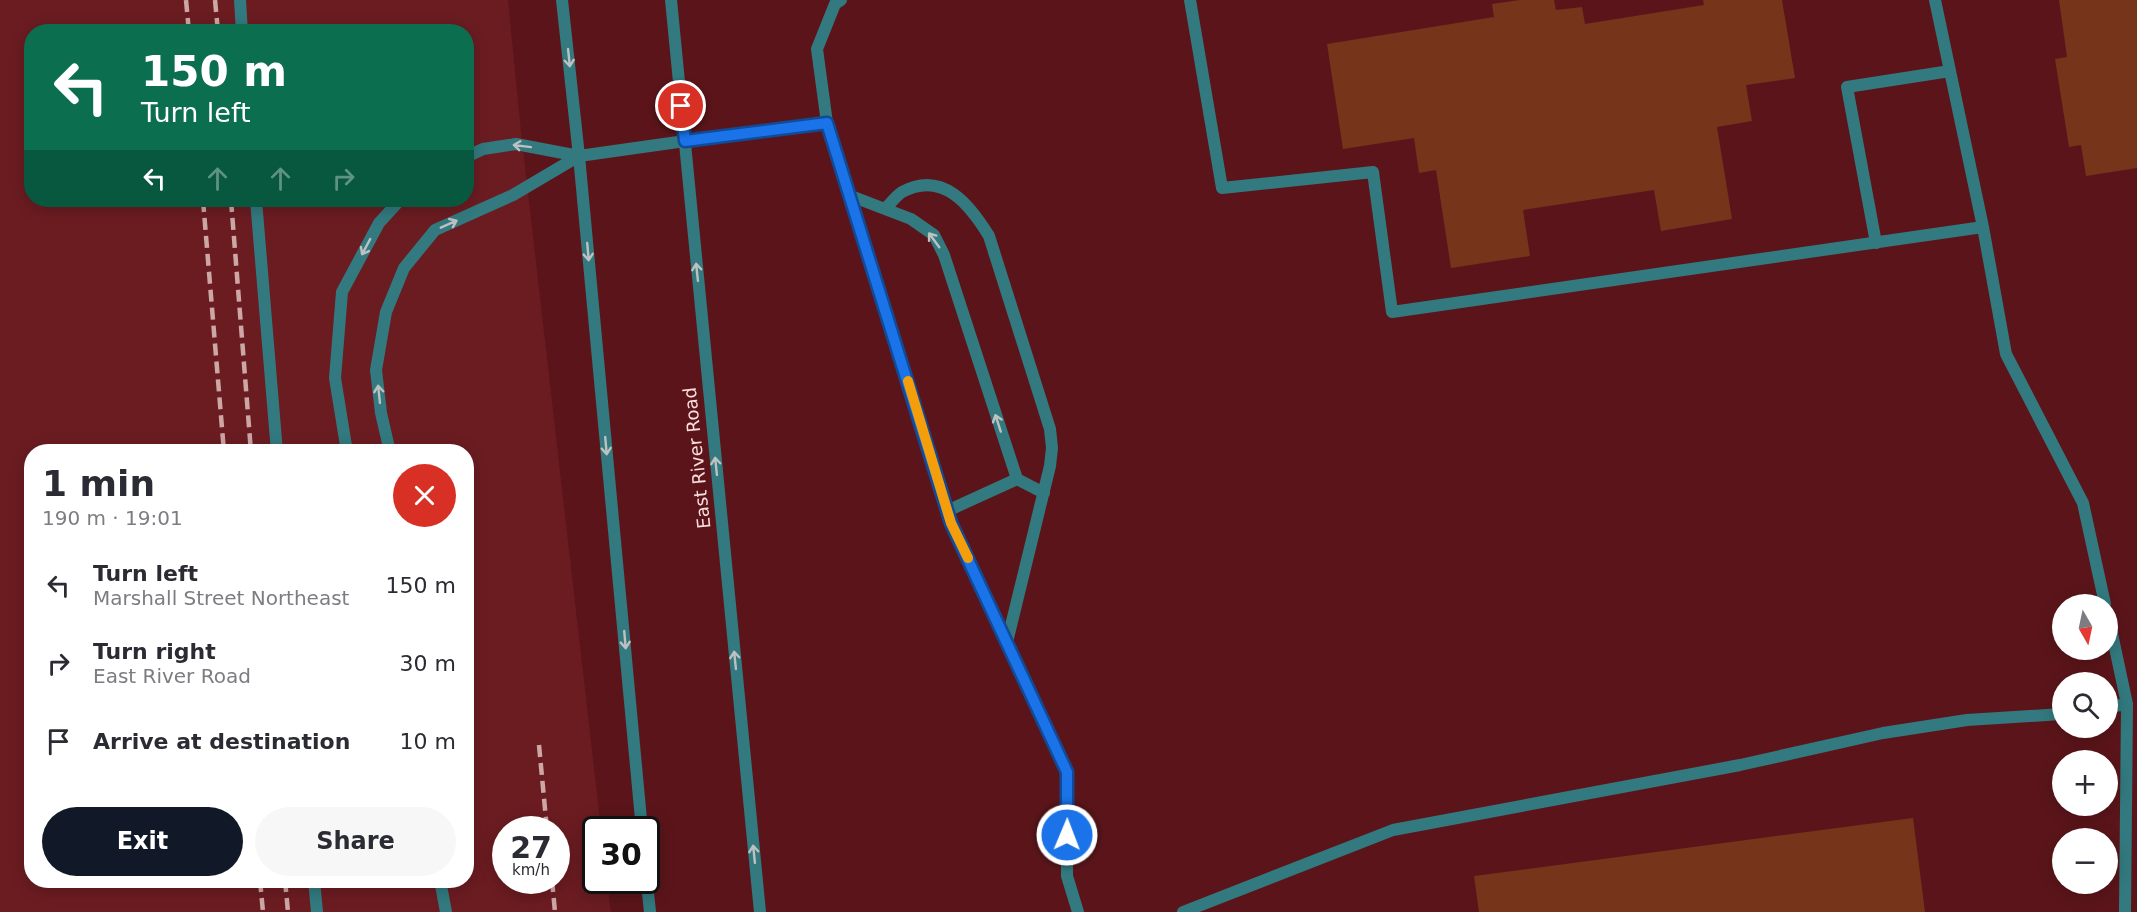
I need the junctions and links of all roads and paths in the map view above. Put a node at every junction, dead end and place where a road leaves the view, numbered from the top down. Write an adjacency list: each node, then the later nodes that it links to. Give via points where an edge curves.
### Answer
1 (240, 0): 7 (street)
2 (562, 0): 12 (street, one-way to 12)
3 (671, 0): 10 (street, East River Road)
4 (841, 0): 9 (street, via 835,4 817,49)
5 (1190, 0): 18 (street, via 1222,188 1373,172 1392,312)
6 (1935, 0): 8 (street)
7 (242, 24)
8 (1950, 71): 17 (street); 18 (street, via 1847,87)
9 (827, 123): 10 (street); 13 (street)
10 (685, 141): 12 (street); 38 (street, East River Road, one-way to 10)
11 (474, 153): 12 (street, one-way to 11, via 516,144)
12 (579, 156): 21 (street, one-way to 12, via 376,370 386,312 404,268 435,230 513,195); 31 (street, one-way to 31)
13 (851, 196): 16 (street); 24 (street)
14 (257, 207): 19 (street)
15 (394, 207): 20 (street, one-way to 20, via 379,223 342,292 335,378)
16 (885, 209): 22 (street, one-way to 16, via 944,255 934,236 911,219); 23 (street, via 901,192 924,186 946,188 973,210 989,236 1050,429 1052,448)
17 (1983, 227): 18 (street); 25 (street, via 2006,354 2083,503)
18 (1876, 243)
19 (276, 444)
20 (346, 444)
21 (388, 444)
22 (1017, 479): 23 (street); 24 (street)
23 (1044, 493): 26 (street)
24 (947, 511): 26 (street)
25 (2103, 594)
26 (1006, 642): 39 (street, via 1067,772 1066,876)
27 (2118, 660): 28 (street)
28 (2127, 704): 29 (street); 41 (street)
29 (2118, 705)
30 (2052, 715): 40 (street, via 1967,720 1883,733 1740,765 1393,830)
31 (641, 816)
32 (315, 888): 35 (street)
33 (442, 888): 36 (street)
34 (648, 894): 37 (street)
35 (317, 912)
36 (446, 912)
37 (650, 912)
38 (760, 912)
39 (1078, 912)
40 (1183, 912)
41 (2125, 912)

